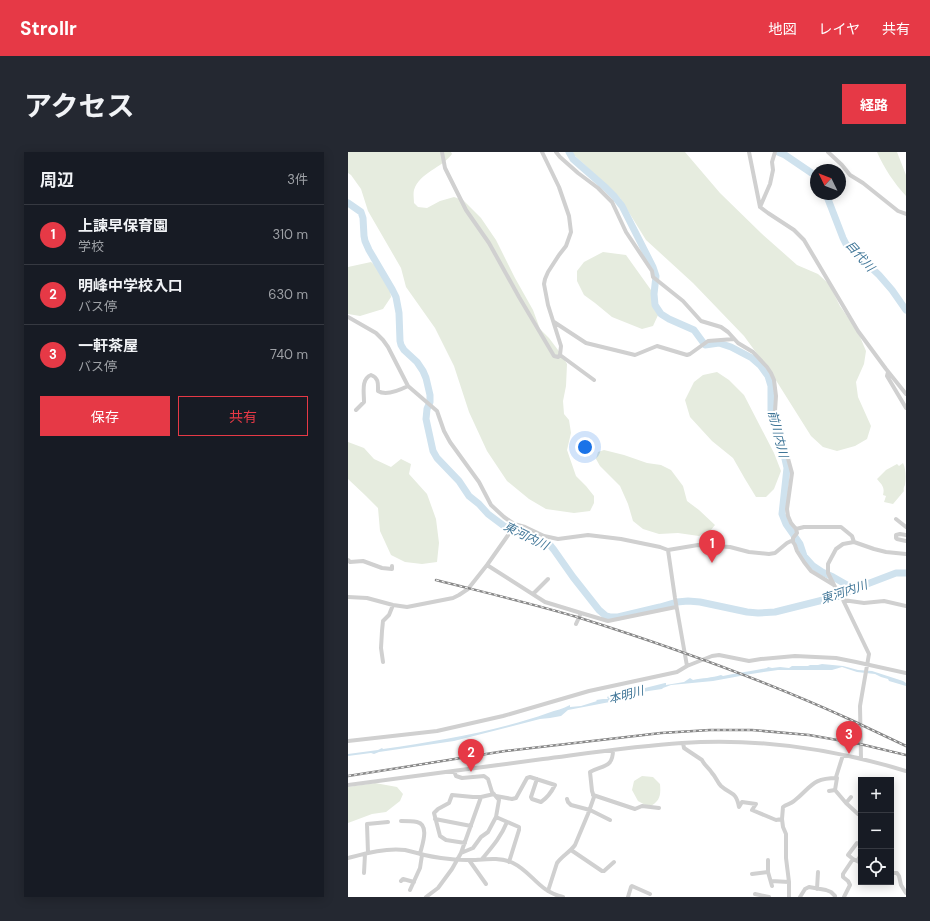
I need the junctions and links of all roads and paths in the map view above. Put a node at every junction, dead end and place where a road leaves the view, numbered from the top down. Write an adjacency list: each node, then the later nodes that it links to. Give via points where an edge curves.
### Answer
1 (442, 152): 12 (street, via 445,168 466,210 489,243 554,356)
2 (542, 152): 10 (street, via 559,187 572,232 566,246 544,278 544,290)
3 (556, 152): 11 (street, via 612,202 626,232 652,271 653,277 701,321 721,327)
4 (749, 152): 7 (street)
5 (775, 152): 7 (street, via 770,184)
6 (828, 152): 8 (street, via 850,175 898,211)
7 (760, 207): 13 (street, via 804,240 858,331)
8 (906, 214)
9 (348, 317): 15 (street, via 376,333 383,340)
10 (554, 321): 11 (street, via 586,343 635,355 657,346 687,355 708,341); 12 (street, via 561,346)
11 (734, 339): 22 (street, via 753,352 767,367 774,380 774,411 792,472 788,516)
12 (560, 355): 14 (street)
13 (888, 372): 16 (street); 17 (street, via 887,376)
14 (594, 380)
15 (408, 386): 18 (street, via 380,393 377,380 371,375 364,381 364,402); 20 (street, via 437,411 450,442 479,482 491,505)
16 (906, 394)
17 (906, 408)
18 (356, 410)
19 (896, 518): 21 (street)
20 (514, 525): 27 (street, via 558,539 588,535 621,539); 30 (street)
21 (906, 527)
22 (797, 531): 24 (street); 26 (street, via 804,527 841,527 852,536)
23 (906, 535): 25 (street, via 896,535 896,538)
24 (793, 540): 27 (street, via 775,553 768,554 730,547 698,545); 33 (street, via 797,551 811,570)
25 (906, 541)
26 (854, 542): 28 (street, via 886,552); 33 (street, via 843,544 836,549 828,564 828,573)
27 (668, 550): 38 (street)
28 (906, 554)
29 (348, 560): 31 (street, via 363,561 382,568 392,569)
30 (487, 565): 34 (street); 37 (street, via 468,589 453,598 407,607)
31 (392, 566)
32 (548, 579): 34 (street)
33 (834, 585): 36 (street)
34 (533, 594): 40 (street, via 545,602)
35 (348, 597): 37 (street, via 367,598)
36 (843, 599): 39 (street, via 864,603 884,601); 44 (street, via 869,654)
37 (393, 605): 42 (street, via 383,621)
38 (676, 606): 40 (street, via 608,621); 43 (street)
39 (906, 606)
40 (581, 613): 41 (street)
41 (576, 624)
42 (383, 662)
43 (687, 666): 44 (street, via 719,655 749,661 795,656 836,658); 46 (street, via 677,672 589,691 503,716 437,731)
44 (867, 666): 45 (street); 50 (street, via 860,706)
45 (906, 673)
46 (348, 741)
47 (683, 743): 48 (street); 49 (street, via 752,743); 71 (street, via 684,748 702,760 722,787 737,799 739,808 742,802 756,804 752,810 776,820)
48 (613, 750): 51 (street); 61 (street, via 611,762 590,772)
49 (843, 755): 50 (street); 53 (street)
50 (861, 759): 52 (street)
51 (454, 771): 56 (street); 60 (street, via 456,776 462,778 484,776 488,779)
52 (906, 771)
53 (837, 778): 55 (street); 58 (street)
54 (537, 779): 54 (street, via 555,785 541,802 532,799 531,796); 60 (street, via 526,778 516,798)
55 (814, 783): 57 (street); 71 (street, via 793,802 783,807)
56 (348, 785)
57 (809, 790)
58 (835, 790): 59 (street); 65 (street)
59 (829, 791)
60 (494, 795): 62 (street); 69 (street, via 499,800)
61 (593, 795): 66 (street, via 635,808); 67 (street)
62 (481, 797): 70 (street, via 452,795 449,803 434,813); 76 (street)
63 (851, 797): 65 (street)
64 (567, 799): 67 (street, via 571,806)
65 (846, 803): 68 (street)
66 (660, 808)
67 (590, 810): 72 (street); 79 (street)
68 (858, 814)
69 (496, 817): 75 (street); 81 (street, via 488,832 473,848)
70 (436, 819): 76 (street); 78 (street, via 442,838)
71 (782, 819): 98 (street, via 786,834)
72 (610, 820)
73 (401, 821): 82 (street, via 418,822 424,826)
74 (388, 822): 80 (street, via 367,824)
75 (508, 822): 84 (street, via 498,840); 89 (street, via 519,827)
76 (470, 826): 78 (street)
77 (857, 843): 88 (street, via 848,855)
78 (465, 844): 81 (street)
79 (571, 850): 90 (street, via 602,871); 102 (street, via 557,863)
80 (367, 853): 82 (street, via 407,850); 83 (street); 93 (street)
81 (461, 853): 85 (street)
82 (421, 854): 85 (street); 97 (street, via 420,868)
83 (348, 858)
84 (481, 859): 86 (street); 89 (street)
85 (458, 860): 86 (street); 108 (street, via 438,888)
86 (469, 860): 99 (street)
87 (768, 860): 91 (street)
88 (857, 861): 113 (street, via 843,874 850,885)
89 (509, 862): 102 (street, via 522,868)
90 (614, 862)
91 (768, 872): 95 (street); 98 (street, via 771,884)
92 (818, 872): 100 (street)
93 (364, 873)
94 (894, 873): 103 (street, via 899,876)
95 (752, 874)
96 (401, 881): 97 (street, via 403,879)
97 (414, 882): 101 (street)
98 (789, 882): 112 (street)
99 (486, 884)
100 (818, 889): 106 (street, via 809,887); 107 (street, via 831,892)
101 (410, 890)
102 (548, 891): 109 (street)
103 (906, 893)
104 (650, 894): 110 (street, via 632,886)
105 (755, 894): 111 (street)
106 (802, 896)
107 (835, 896)
108 (426, 897)
109 (562, 897)
110 (628, 897)
111 (769, 897)
112 (789, 897)
113 (844, 897)

